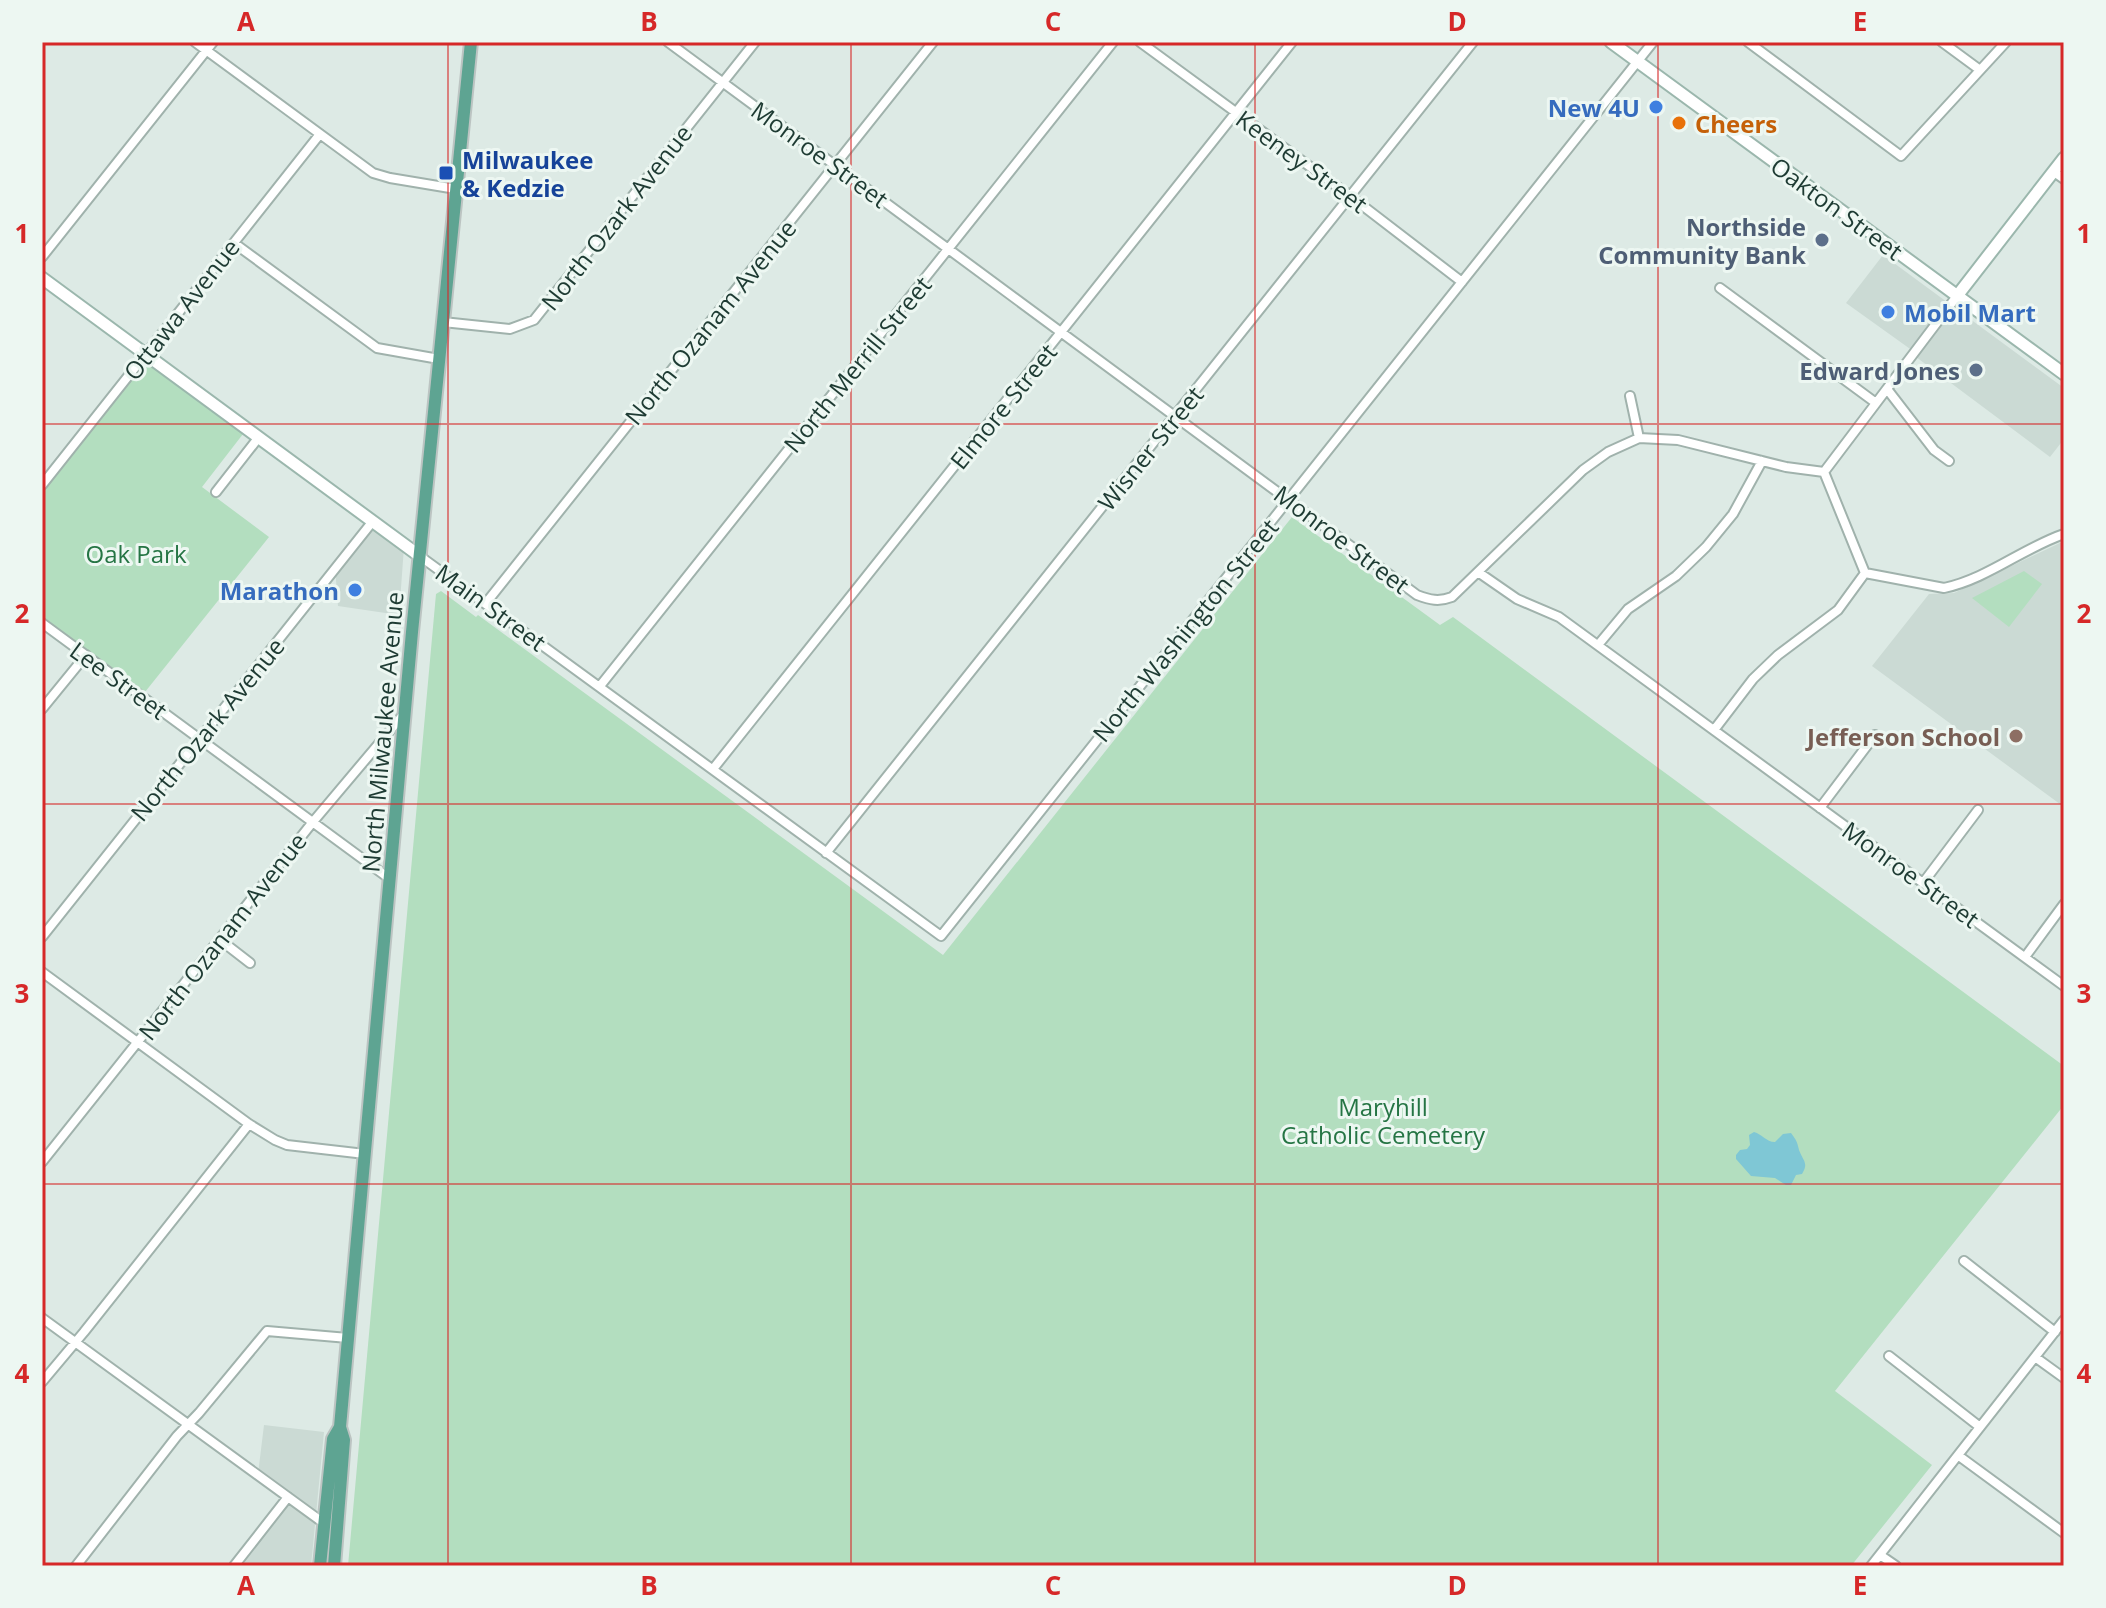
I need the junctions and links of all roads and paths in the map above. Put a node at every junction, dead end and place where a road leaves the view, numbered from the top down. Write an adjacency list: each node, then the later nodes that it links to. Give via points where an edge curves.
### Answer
1 (195, 42): 16 (street)
2 (213, 42): 16 (street)
3 (471, 42): 25 (main road, North Milwaukee Avenue)
4 (668, 42): 19 (street, Monroe Street)
5 (755, 42): 19 (street, North Ozark Avenue)
6 (933, 42): 23 (street, North Ozanam Avenue)
7 (1113, 42): 28 (street, North Merrill Street)
8 (1140, 42): 20 (street, Keeney Street)
9 (1292, 42): 20 (street, Elmore Street)
10 (1473, 42): 26 (street, Wisner Street)
11 (1611, 42): 17 (street, Oakton Street)
12 (1653, 42): 17 (street, North Washington Street)
13 (1748, 42): 18 (street, via 1901,156)
14 (1942, 42): 18 (street)
15 (2006, 42): 18 (street)
16 (207, 50): 21 (street); 29 (street)
17 (1637, 62): 31 (street, North Washington Street); 33 (street, Oakton Street)
18 (1980, 70)
19 (723, 82): 23 (street, Monroe Street); 34 (street, North Ozark Avenue, via 534,320 510,329)
20 (1236, 112): 26 (street, Keeney Street); 35 (street, Elmore Street)
21 (320, 134): 25 (street, via 382,177); 27 (street, Ottawa Avenue)
22 (2064, 158): 24 (street)
23 (835, 165): 28 (street, Monroe Street); 56 (street, North Ozanam Avenue)
24 (2059, 175): 33 (street)
25 (456, 189): 34 (main road, North Milwaukee Avenue)
26 (1350, 196): 31 (street, Keeney Street); 42 (street, Wisner Street)
27 (234, 243): 36 (street, Ottawa Avenue); 37 (street, via 377,348)
28 (949, 248): 35 (street, Monroe Street); 60 (street, North Merrill Street)
29 (42, 257)
30 (42, 278): 36 (street, Main Street)
31 (1462, 282): 50 (street, North Washington Street)
32 (1720, 288): 41 (street)
33 (1957, 296): 38 (street, Oakton Street); 39 (street)
34 (443, 322): 37 (main road, North Milwaukee Avenue)
35 (1063, 332): 42 (street, Monroe Street); 66 (street, Elmore Street)
36 (146, 354): 43 (street, Main Street); 48 (street, Ottawa Avenue)
37 (439, 359): 53 (main road, North Milwaukee Avenue)
38 (2064, 374)
39 (1887, 389): 41 (street); 46 (street, via 1934,450)
40 (1630, 396): 44 (street)
41 (1876, 403): 47 (street)
42 (1176, 415): 50 (street, Monroe Street); 70 (street, Wisner Street)
43 (259, 437): 49 (street); 51 (street, Main Street)
44 (1639, 438): 45 (street, via 1678,440); 54 (street, via 1583,470)
45 (1762, 461): 47 (street); 58 (street, via 1720,531 1691,563 1621,616)
46 (1949, 461)
47 (1824, 472): 55 (street)
48 (42, 485)
49 (216, 492)
50 (1289, 500): 54 (street, Monroe Street, via 1417,595 1452,597); 74 (street, North Washington Street)
51 (373, 521): 53 (street, Main Street); 65 (street, North Ozark Avenue)
52 (2064, 534): 55 (street, via 1944,588)
53 (421, 557): 56 (street, Main Street); 62 (main road, North Milwaukee Avenue)
54 (1478, 572): 58 (street, Monroe Street)
55 (1865, 573): 63 (street, via 1838,610 1753,679)
56 (486, 603): 60 (street, Main Street)
57 (42, 623): 59 (street, Lee Street)
58 (1598, 645): 63 (street, Monroe Street)
59 (86, 655): 61 (street); 65 (street, Lee Street)
60 (600, 686): 66 (street, Main Street)
61 (42, 709)
62 (405, 712): 69 (street, North Ozanam Avenue); 71 (main road, North Milwaukee Avenue)
63 (1714, 730): 67 (street, Monroe Street)
64 (1875, 735): 67 (street)
65 (199, 739): 69 (street, Lee Street); 75 (street, North Ozark Avenue)
66 (713, 769): 70 (street, Main Street)
67 (1820, 808): 72 (street, Monroe Street)
68 (1978, 810): 72 (street)
69 (312, 823): 71 (street, Lee Street); 76 (street, North Ozanam Avenue)
70 (826, 853): 74 (street, Main Street)
71 (390, 879): 83 (main road, North Milwaukee Avenue)
72 (1923, 883): 77 (street, Monroe Street)
73 (2064, 904): 77 (street)
74 (941, 936)
75 (42, 937)
76 (219, 939): 78 (street); 81 (street, North Ozanam Avenue)
77 (2025, 957): 80 (street, Monroe Street)
78 (250, 963)
79 (42, 972): 81 (street)
80 (2064, 986)
81 (137, 1042): 82 (street); 84 (street, North Ozanam Avenue)
82 (249, 1124): 83 (street, via 287,1145); 90 (street)
83 (365, 1154): 89 (main road, North Milwaukee Avenue)
84 (42, 1162)
85 (1964, 1261): 88 (street)
86 (42, 1318): 90 (street)
87 (2064, 1320): 88 (street)
88 (2055, 1332): 92 (street)
89 (348, 1338): 95 (street, via 267,1331); 96 (main road, North Milwaukee Avenue)
90 (75, 1342): 94 (street); 95 (street)
91 (1889, 1356): 97 (street)
92 (2035, 1357): 93 (street); 97 (street)
93 (2064, 1378)
94 (42, 1382)
95 (188, 1425): 99 (street); 103 (street)
96 (340, 1427): 100 (main road, North Milwaukee Avenue, via 333,1439); 106 (main road, North Milwaukee Avenue, via 344,1440)
97 (1980, 1427): 98 (street)
98 (1959, 1456): 101 (street); 102 (street)
99 (288, 1497): 100 (street); 104 (street)
100 (325, 1524): 105 (main road, North Milwaukee Avenue)
101 (2064, 1533)
102 (1880, 1555): 107 (street); 108 (street)
103 (76, 1566)
104 (234, 1566)
105 (320, 1566)
106 (334, 1566)
107 (1871, 1566)
108 (1896, 1566)

